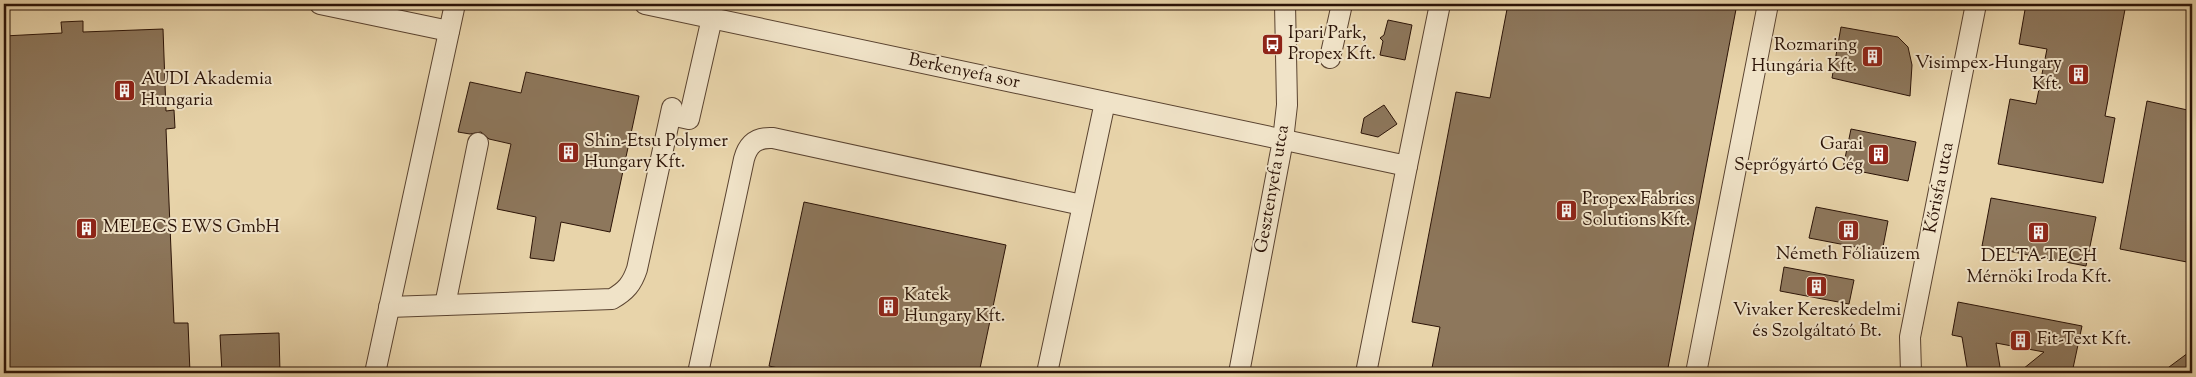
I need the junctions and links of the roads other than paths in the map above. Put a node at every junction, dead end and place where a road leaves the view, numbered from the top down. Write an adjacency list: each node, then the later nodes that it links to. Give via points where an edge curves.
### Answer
1 (320, 4): 10 (street)
2 (455, 4): 10 (street)
3 (645, 4): 9 (street, Berkenyefa sor)
4 (1285, 4): 13 (street, Gesztenyefa utca, via 1287,105)
5 (1342, 4): 11 (street)
6 (1440, 4): 15 (street)
7 (1768, 4): 24 (street)
8 (1976, 4): 25 (street, Kőrisfa utca, via 1912,329)
9 (712, 18): 12 (street, Berkenyefa sor); 17 (street, via 689,119 672,112 637,269 627,289 612,299)
10 (449, 31): 18 (street)
11 (1330, 58)
12 (1105, 102): 13 (street, Berkenyefa sor); 16 (street)
13 (1282, 140): 15 (street, Berkenyefa sor); 22 (street, Gesztenyefa utca)
14 (478, 143): 17 (street)
15 (1407, 166): 23 (street)
16 (1082, 205): 20 (street, via 773,138 758,140 747,150 744,159); 21 (street)
17 (445, 305): 18 (street)
18 (389, 307): 19 (street)
19 (375, 373)
20 (698, 373)
21 (1047, 373)
22 (1239, 373)
23 (1366, 373)
24 (1696, 373)
25 (1911, 373)

